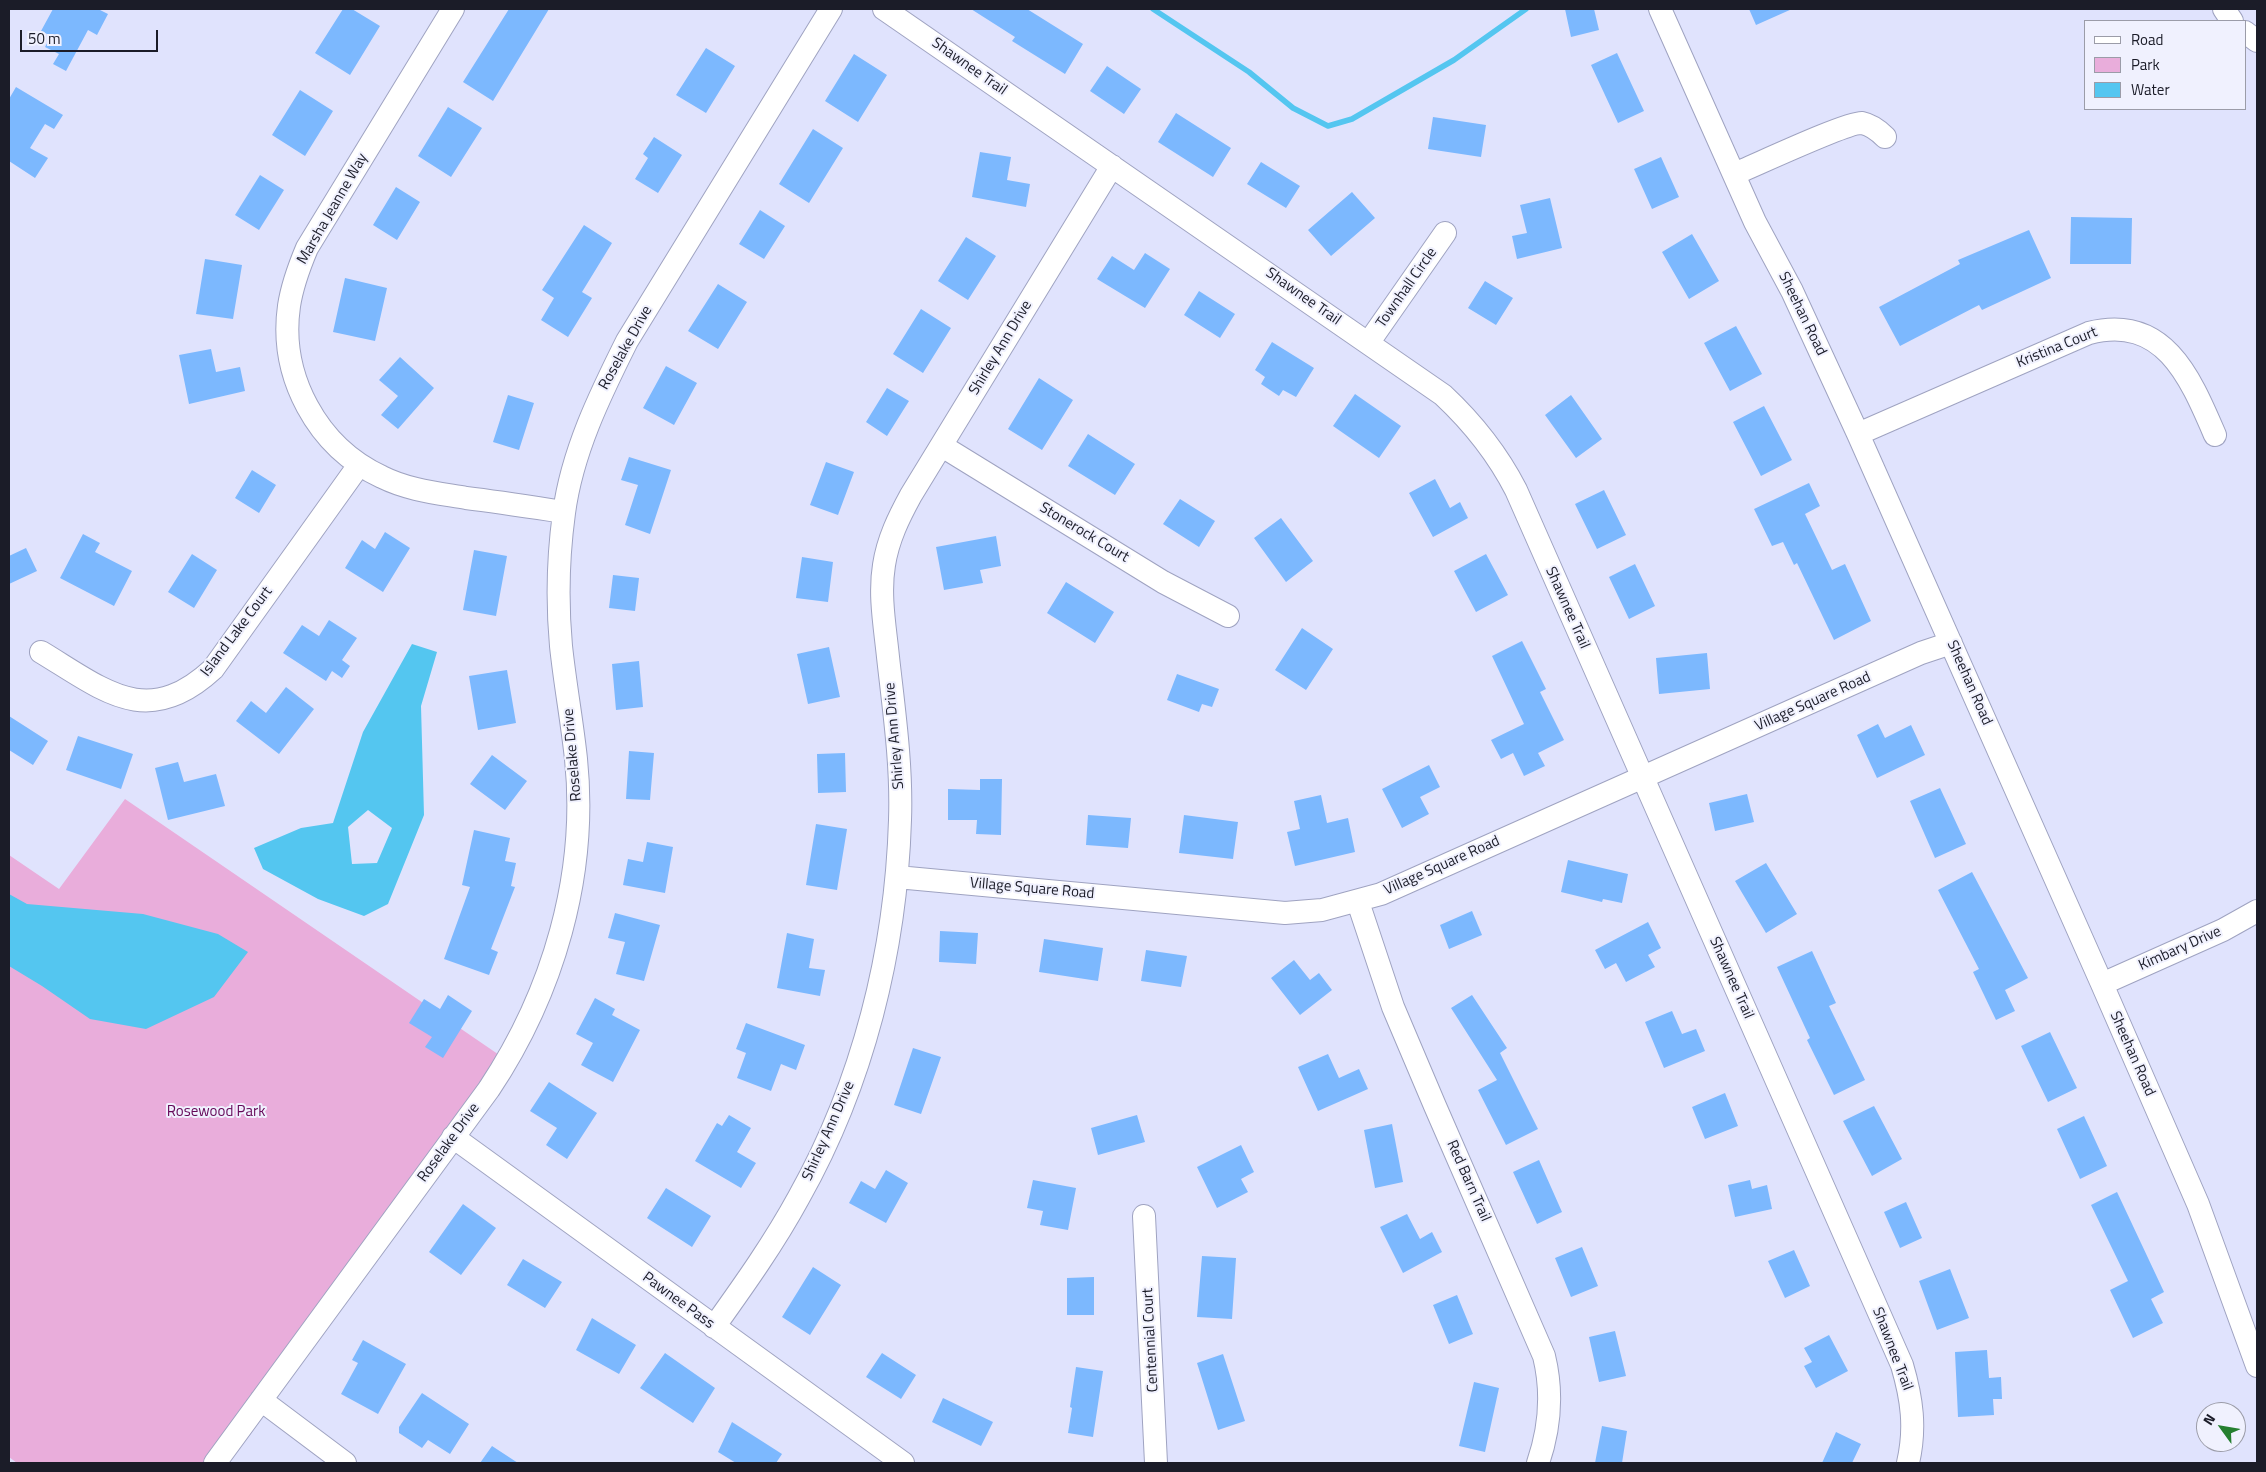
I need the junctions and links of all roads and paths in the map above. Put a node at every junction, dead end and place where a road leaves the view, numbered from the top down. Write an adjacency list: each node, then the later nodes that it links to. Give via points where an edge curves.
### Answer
1 (453, 9): 17 (street, Marsha Jeanne Way, via 307,248 289,306 287,335 290,360 306,406 335,445)
2 (831, 9): 18 (street, Roselake Drive, via 627,341 585,433)
3 (884, 9): 10 (street, Shawnee Trail)
4 (1660, 9): 11 (street, Sheehan Road)
5 (2224, 9): 6 (street)
6 (2231, 20)
7 (2246, 33): 8 (street)
8 (2257, 41)
9 (1885, 137): 11 (street, via 1862,123 1840,129)
10 (1112, 166): 13 (street, Shawnee Trail); 16 (street, Shirley Ann Drive)
11 (1734, 174): 14 (street, Sheehan Road)
12 (1445, 233): 13 (street, Townhall Circle)
13 (1368, 342): 22 (street, Shawnee Trail, via 1449,400 1485,438 1502,464)
14 (1858, 434): 15 (street, Kristina Court, via 2089,333 2121,328 2152,339 2172,355 2199,398); 20 (street, Sheehan Road)
15 (2215, 435)
16 (942, 446): 19 (street, Stonerock Court, via 1163,582); 23 (street, Shirley Ann Drive, via 899,517 884,566 882,600 898,748 900,818)
17 (359, 464): 18 (street, Marsha Jeanne Way, via 382,478 413,489); 21 (street, Island Lake Court, via 213,669 183,692 165,699 127,699 110,694)
18 (564, 512): 27 (street, Roselake Drive, via 559,593 561,646 576,760 578,803 570,893 562,933 549,972 524,1030 508,1061)
19 (1228, 616)
20 (1951, 643): 22 (street, Village Square Road, via 1921,653); 26 (street, Sheehan Road)
21 (41, 652)
22 (1641, 778): 24 (street, Village Square Road); 37 (street, Shawnee Trail, via 1902,1365 1911,1396 1912,1445)
23 (897, 877): 24 (street, Village Square Road, via 1285,913 1322,910); 29 (street, Shirley Ann Drive, via 880,981 846,1097 799,1198 755,1270)
24 (1358, 902): 36 (street, Red Barn Trail, via 1394,1007 1544,1356 1550,1390 1549,1416)
25 (2257, 911): 26 (street, Kimbary Drive, via 2223,930)
26 (2102, 984): 30 (street, Sheehan Road, via 2198,1204)
27 (453, 1137): 29 (street, Pawnee Pass); 31 (street, Roselake Drive)
28 (1144, 1216): 35 (street, Centennial Court)
29 (714, 1327): 34 (street, Pawnee Pass)
30 (2257, 1366)
31 (261, 1400): 32 (street, Roselake Drive); 33 (street)
32 (215, 1463)
33 (345, 1463)
34 (903, 1463)
35 (1156, 1463)
36 (1538, 1463)
37 (1908, 1463)

